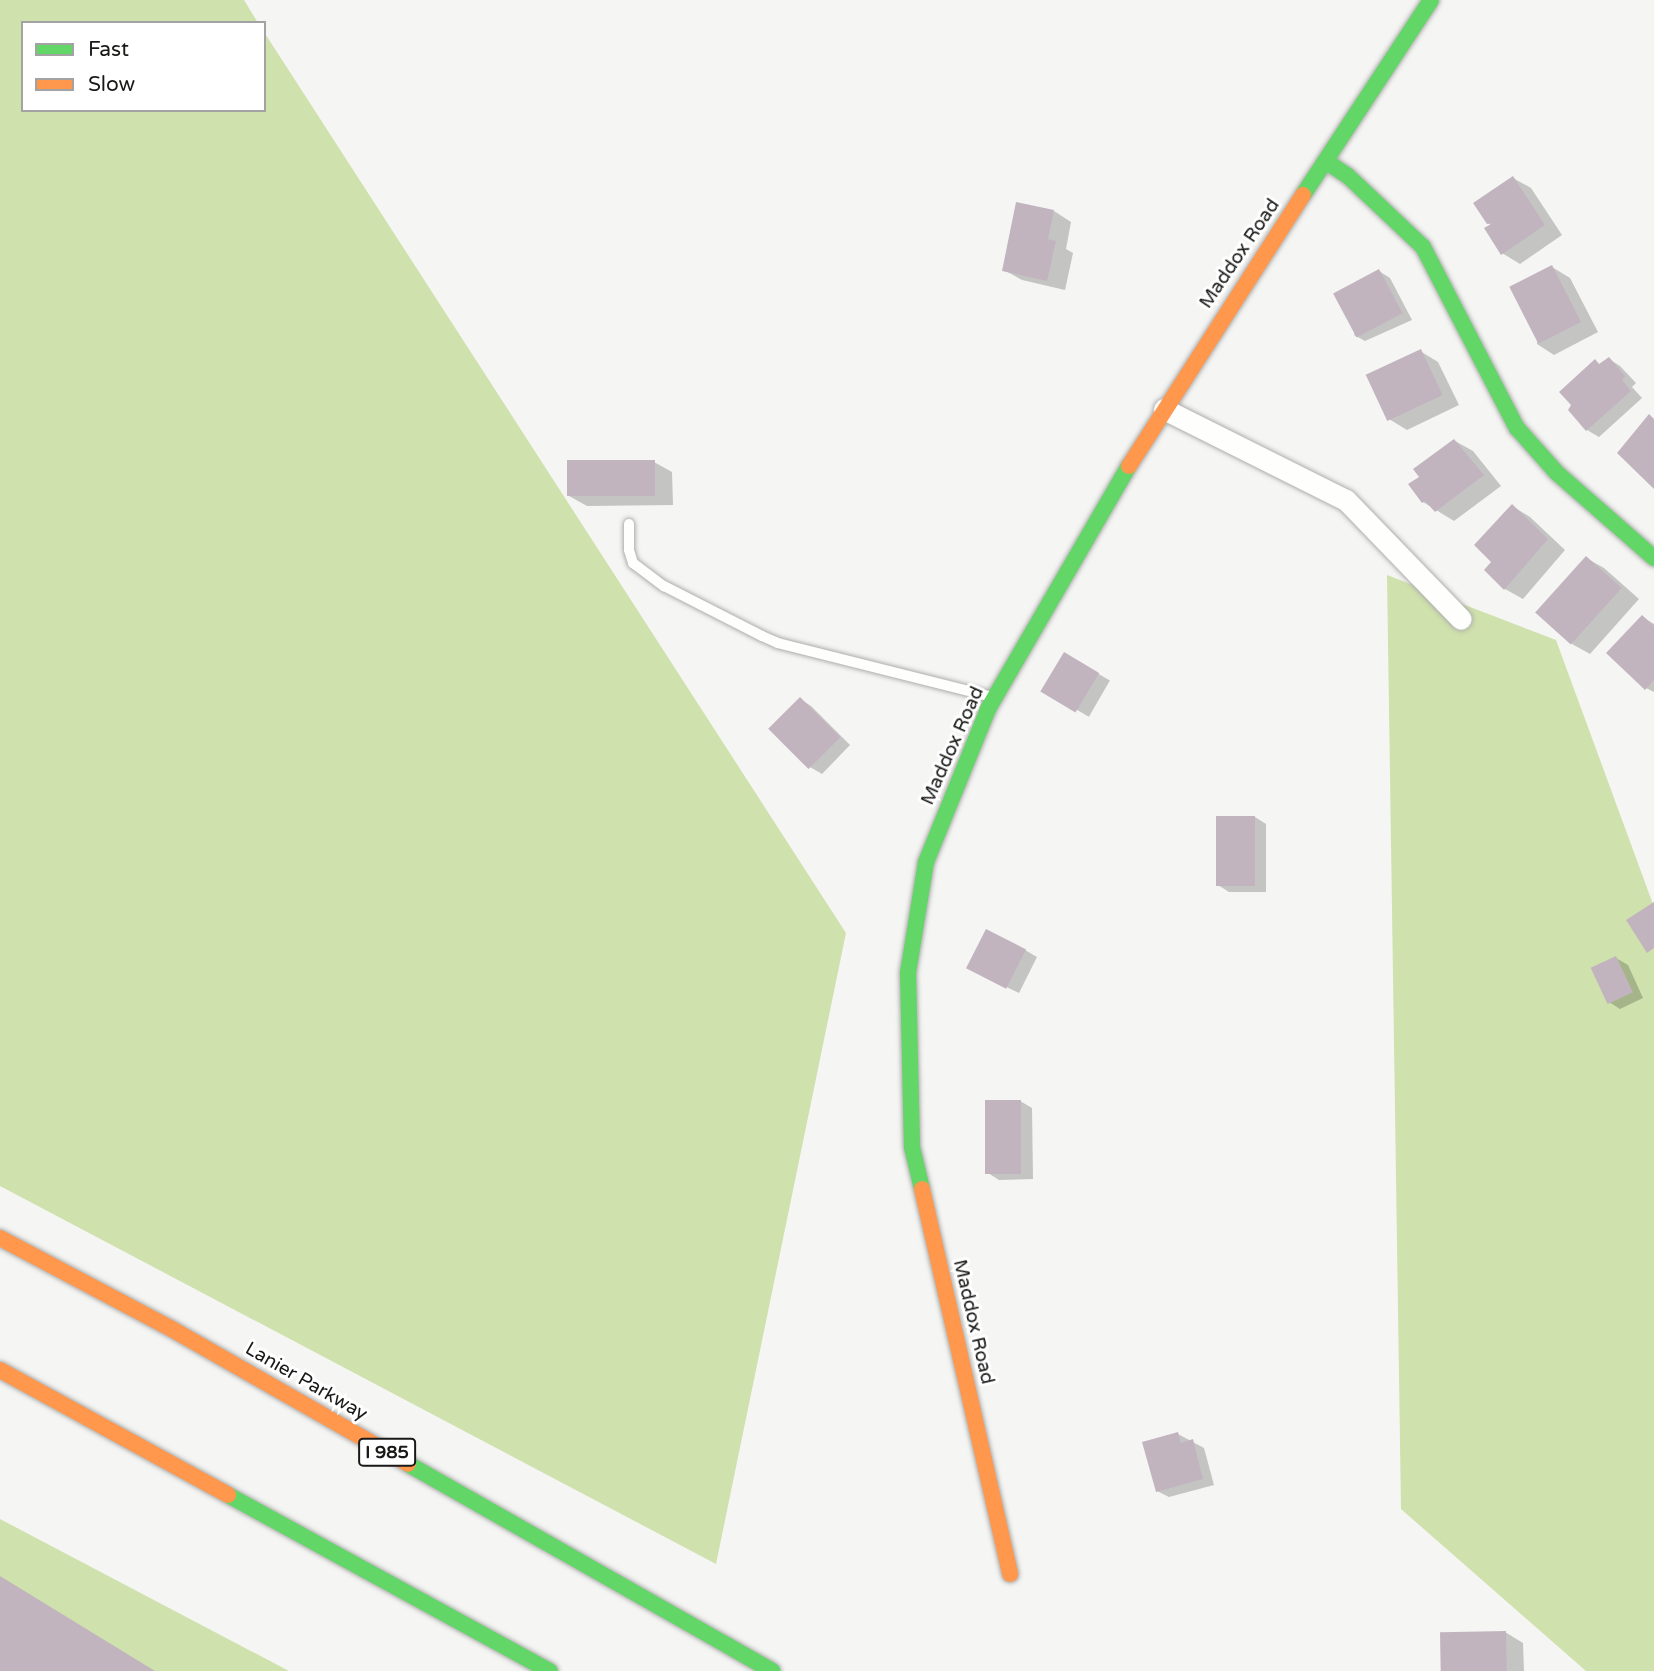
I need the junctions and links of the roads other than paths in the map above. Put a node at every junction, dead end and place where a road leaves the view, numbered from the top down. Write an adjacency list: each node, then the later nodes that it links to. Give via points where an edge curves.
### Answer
1 (1431, 0): 2 (main road, Maddox Road)
2 (1326, 162): 3 (main road, Maddox Road); 5 (main road, via 1348,176 1423,247 1517,428 1557,473)
3 (1164, 409): 6 (street, via 1346,500); 7 (main road, Maddox Road)
4 (629, 524): 7 (lane, via 633,563 664,586 762,636)
5 (1654, 558)
6 (1461, 619)
7 (995, 698): 10 (main road, Maddox Road, via 926,862 908,972 912,1147)
8 (0, 1238): 12 (main road, Lanier Parkway / I 985, via 170,1328)
9 (0, 1370): 11 (main road)
10 (1010, 1574)
11 (550, 1671)
12 (772, 1671)

